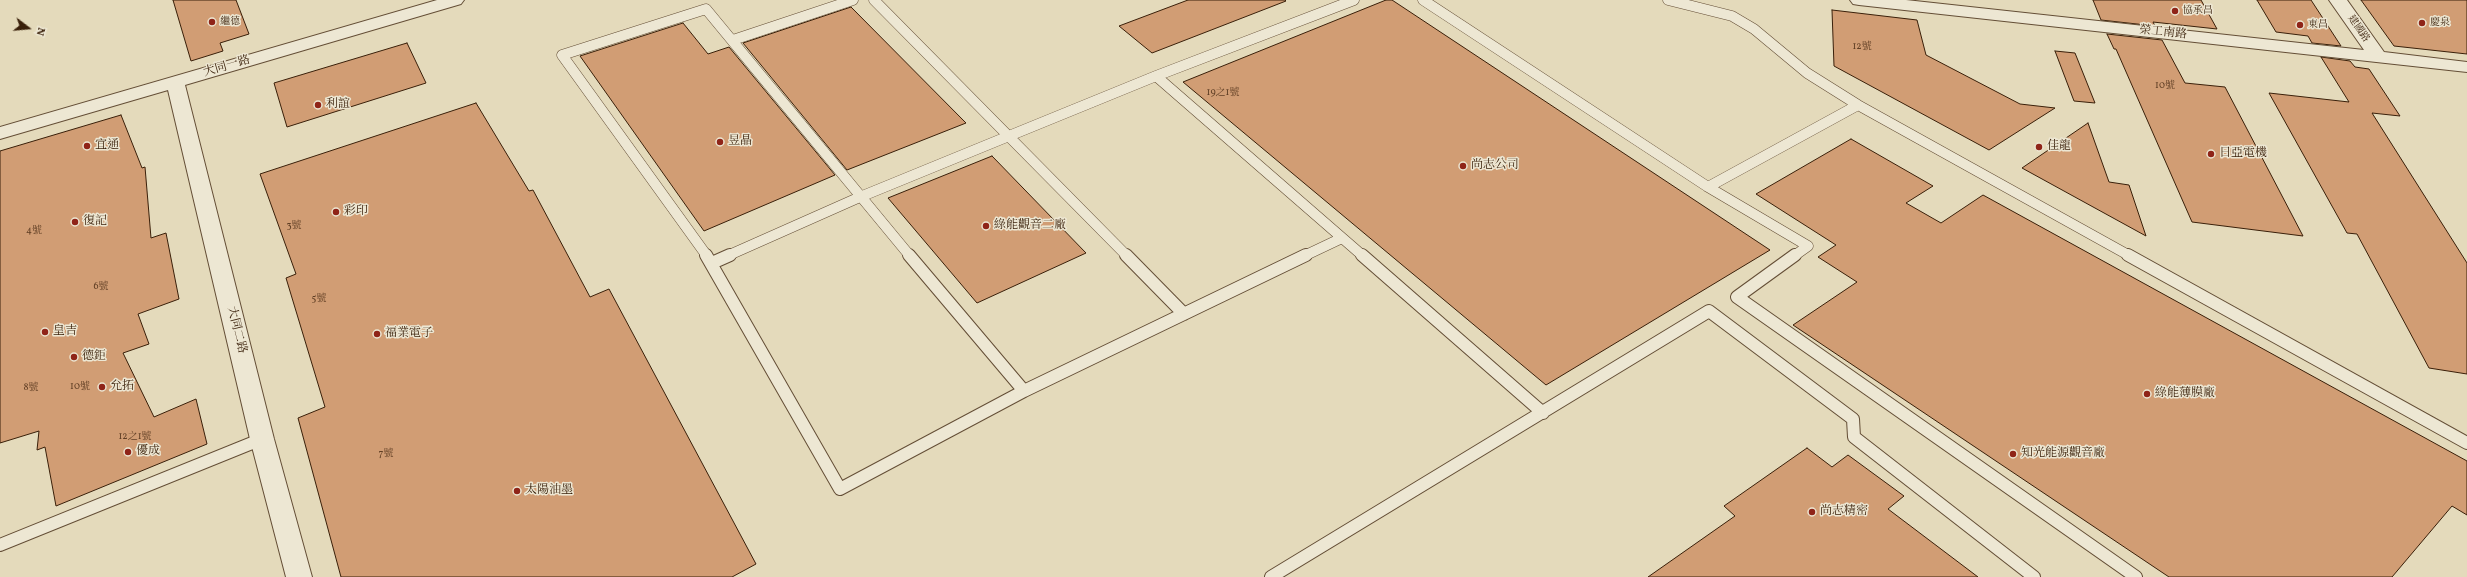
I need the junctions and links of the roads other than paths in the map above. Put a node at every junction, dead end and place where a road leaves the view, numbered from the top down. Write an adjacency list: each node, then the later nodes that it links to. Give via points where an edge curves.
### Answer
1 (455, 0): 13 (street, 大同一路)
2 (853, 0): 9 (lane)
3 (874, 0): 16 (lane)
4 (1354, 0): 12 (lane)
5 (1423, 0): 17 (lane)
6 (1668, 0): 14 (lane, via 1732,16 1754,29 1807,73)
7 (1859, 0): 10 (street, 榮工南路)
8 (2338, 0): 10 (street, 建國路)
9 (733, 40): 18 (lane); 20 (lane, via 706,9 562,55)
10 (2378, 57): 11 (street, 榮工南路)
11 (2467, 67)
12 (1156, 76): 16 (lane); 19 (lane)
13 (175, 82): 15 (street, 大同一路); 24 (street, 大同二路)
14 (1858, 105): 17 (lane); 25 (lane)
15 (0, 133)
16 (1009, 136): 18 (lane); 21 (lane)
17 (1708, 187): 30 (lane, via 1808,246 1737,297)
18 (860, 197): 20 (lane); 22 (lane)
19 (1342, 238): 21 (lane); 23 (lane)
20 (712, 263): 22 (lane, via 840,489)
21 (1184, 314): 22 (lane)
22 (1024, 391)
23 (1543, 413): 28 (lane); 29 (lane, via 1709,311 1853,419 1854,437)
24 (262, 439): 26 (lane); 27 (street, 大同二路)
25 (2467, 443)
26 (0, 545)
27 (299, 577)
28 (1271, 577)
29 (2034, 577)
30 (2136, 577)

